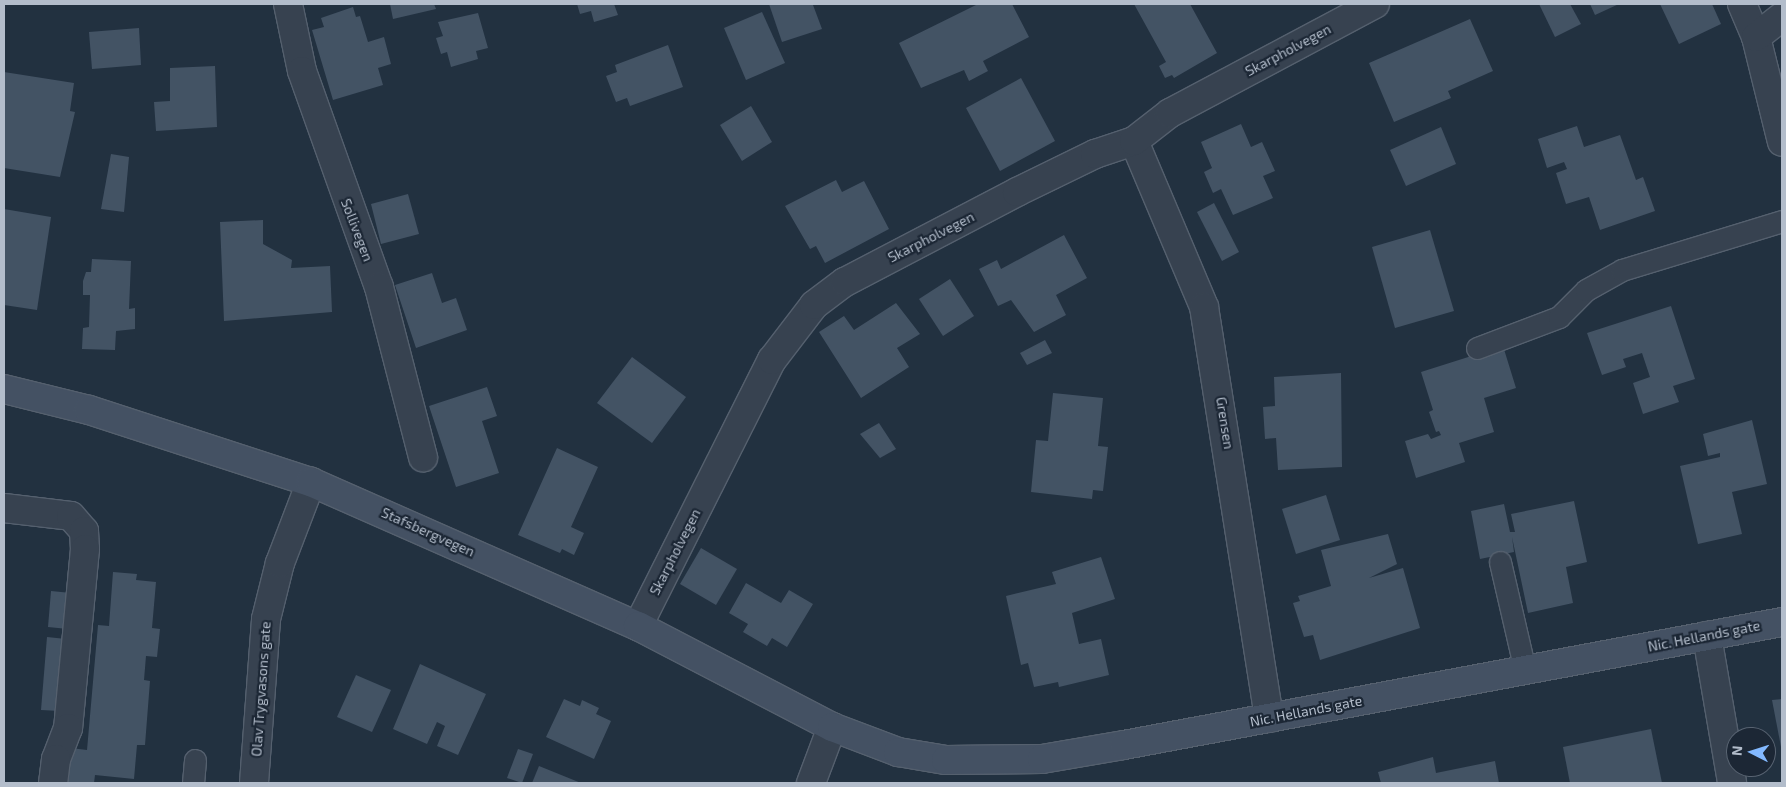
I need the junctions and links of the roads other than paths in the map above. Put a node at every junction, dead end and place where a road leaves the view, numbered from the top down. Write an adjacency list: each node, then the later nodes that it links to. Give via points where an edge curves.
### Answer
1 (288, 4): 11 (street, Sollivegen, via 302,71 379,287)
2 (1375, 4): 6 (street, Skarpholvegen, via 1170,113)
3 (1742, 4): 5 (street)
4 (1782, 17): 5 (street)
5 (1756, 37): 7 (street)
6 (1134, 141): 16 (street, Skarpholvegen, via 1095,154 1017,192 845,282 814,305 791,331 768,367); 19 (street, Grensen, via 1204,307)
7 (1782, 142)
8 (1782, 221): 9 (lane, via 1622,270 1586,290 1559,317)
9 (1477, 348)
10 (4, 389): 12 (main road, Stafsbergvegen, via 98,413)
11 (423, 456)
12 (311, 482): 16 (main road, Stafsbergvegen); 24 (street, Olav Trygvasons gate, via 280,563 266,619)
13 (4, 508): 22 (street, via 70,516 84,531 85,550 68,728 56,759)
14 (1500, 562): 18 (lane)
15 (1782, 622): 17 (main road, Nic. Hellands gate)
16 (638, 626): 20 (main road, Stafsbergvegen)
17 (1707, 636): 18 (main road, Nic. Hellands gate); 26 (street)
18 (1526, 670): 19 (main road, Nic. Hellands gate)
19 (1269, 718): 20 (main road, Nic. Hellands gate, via 1042,759 983,762 898,752)
20 (832, 727): 25 (street)
21 (195, 760): 23 (lane)
22 (53, 783)
23 (193, 783)
24 (254, 783)
25 (811, 783)
26 (1732, 783)

